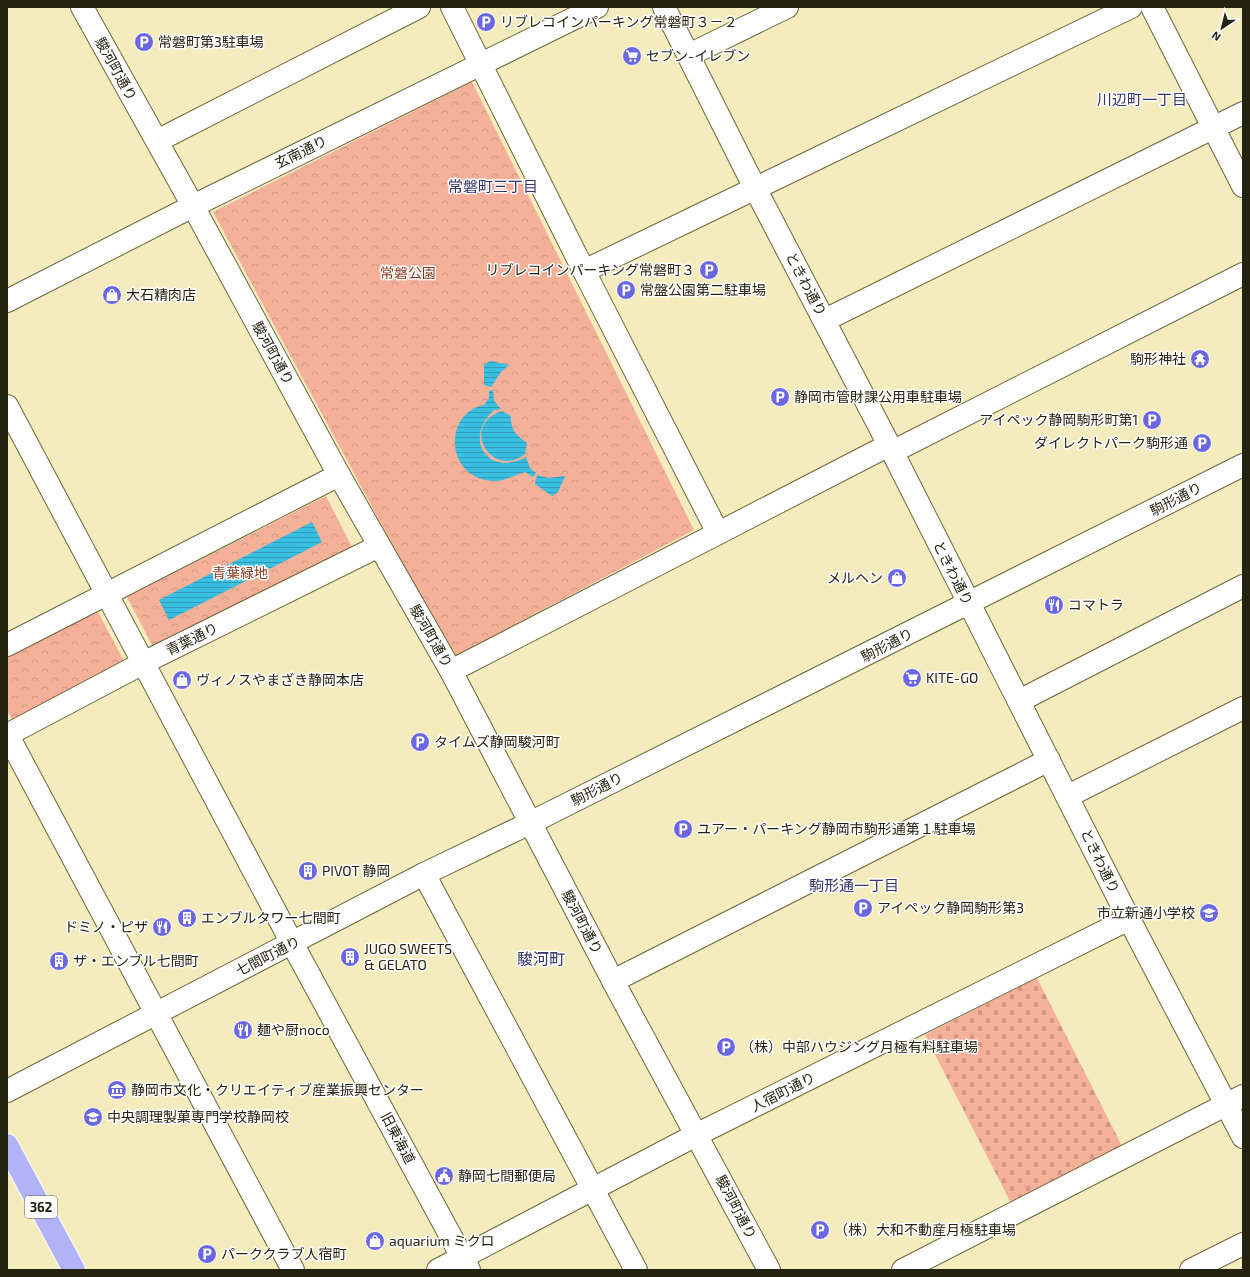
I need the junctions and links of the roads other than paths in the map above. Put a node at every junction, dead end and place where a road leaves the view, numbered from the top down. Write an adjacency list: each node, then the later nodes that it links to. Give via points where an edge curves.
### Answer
1 (82, 7): 13 (street, 駿河町通り)
2 (419, 7): 13 (street)
3 (452, 7): 10 (street)
4 (597, 7): 10 (street, 玄南通り)
5 (664, 7): 9 (street, ときわ通り)
6 (787, 7): 9 (street)
7 (1131, 7): 15 (street)
8 (1152, 7): 12 (street)
9 (689, 55): 15 (street, ときわ通り)
10 (480, 64): 16 (street, 玄南通り); 17 (street)
11 (1243, 113): 12 (street)
12 (1213, 128): 14 (street); 20 (street)
13 (156, 141): 16 (street, 駿河町通り)
14 (1243, 186)
15 (756, 190): 17 (street); 20 (street, ときわ通り)
16 (193, 206): 19 (street, 玄南通り); 24 (street, 駿河町通り)
17 (584, 271): 25 (street)
18 (1243, 274): 22 (street)
19 (7, 301)
20 (825, 320): 22 (street, ときわ通り)
21 (7, 406): 28 (street, 旧東海道)
22 (891, 448): 25 (street); 29 (street, ときわ通り)
23 (1243, 465): 29 (street, 駒形通り)
24 (339, 475): 26 (street, 駿河町通り); 28 (street)
25 (718, 533): 32 (street)
26 (379, 546): 31 (street, 青葉通り); 32 (street, 駿河町通り)
27 (1243, 586): 33 (street)
28 (107, 593): 30 (street); 31 (street, 旧東海道)
29 (968, 604): 33 (street, ときわ通り); 38 (street, 駒形通り)
30 (7, 646)
31 (145, 662): 35 (street, 青葉通り); 41 (street, 旧東海道)
32 (451, 671): 38 (street, 駿河町通り)
33 (1019, 701): 36 (street, ときわ通り)
34 (1243, 708): 37 (street)
35 (7, 735): 43 (street)
36 (1049, 760): 37 (street, ときわ通り); 42 (street)
37 (1068, 796): 40 (street, ときわ通り)
38 (530, 823): 39 (street, 七間町通り); 42 (street, 駿河町通り)
39 (424, 874): 41 (street, 七間町通り); 49 (street)
40 (1129, 918): 45 (street, ときわ通り); 46 (street, 人宿町通り)
41 (292, 943): 43 (street, 七間町通り); 51 (street, 旧東海道)
42 (613, 981): 46 (street, 駿河町通り)
43 (157, 1013): 44 (street, 七間町通り); 53 (street)
44 (7, 1091)
45 (1235, 1100): 47 (street, ときわ通り); 57 (street)
46 (696, 1135): 49 (street, 人宿町通り); 56 (street, 駿河町通り)
47 (1243, 1137)
48 (7, 1145): 52 (highway, 362)
49 (592, 1189): 51 (street, 人宿町通り); 55 (street)
50 (1243, 1244): 58 (street)
51 (466, 1264): 54 (street, 人宿町通り)
52 (74, 1270)
53 (293, 1270)
54 (438, 1270)
55 (636, 1270)
56 (769, 1270)
57 (903, 1270)
58 (1191, 1270)

